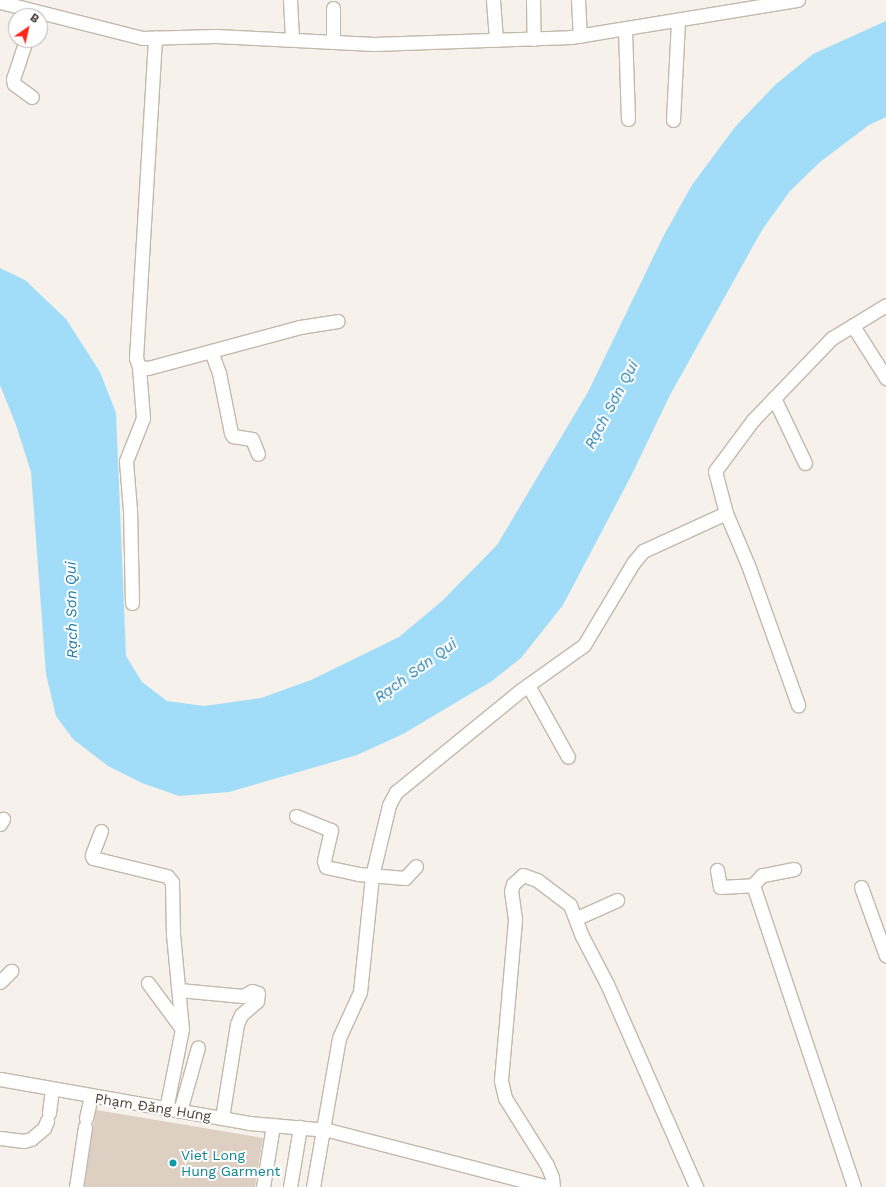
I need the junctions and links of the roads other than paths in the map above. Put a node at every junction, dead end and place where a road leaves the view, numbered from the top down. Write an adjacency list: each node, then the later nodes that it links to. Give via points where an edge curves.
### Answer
1 (290, 0): 14 (street)
2 (493, 0): 16 (street)
3 (533, 0): 15 (street)
4 (578, 0): 12 (street)
5 (794, 1): 10 (street)
6 (0, 2): 7 (street)
7 (25, 8)
8 (333, 8): 17 (street)
9 (48, 14): 13 (street, via 128,35)
10 (678, 20): 11 (street); 21 (street)
11 (625, 29): 12 (street); 20 (street)
12 (580, 36): 15 (street)
13 (156, 38): 14 (street, via 216,36); 26 (street, via 136,358)
14 (292, 39): 17 (street)
15 (534, 39): 16 (street)
16 (496, 40): 17 (street, via 374,44)
17 (333, 42)
18 (23, 48): 19 (street, via 13,79 14,84)
19 (32, 97)
20 (628, 119)
21 (673, 120)
22 (886, 305): 24 (street)
23 (338, 321): 25 (street, via 300,327)
24 (852, 326): 27 (street); 28 (street, via 832,338)
25 (211, 351): 26 (street, via 148,368); 29 (street, via 219,373 231,433 233,436 252,439)
26 (139, 367): 32 (street, via 143,418 126,462)
27 (886, 378)
28 (774, 398): 30 (street); 31 (street, via 753,420 715,471)
29 (258, 454)
30 (805, 463)
31 (726, 513): 33 (street, via 638,556 584,645); 34 (street, via 748,565)
32 (132, 603)
33 (528, 685): 35 (street); 41 (street, via 396,792 389,805)
34 (798, 705)
35 (568, 757)
36 (296, 816): 41 (street, via 331,830 324,861 326,867)
37 (101, 831): 51 (street, via 93,858 170,878)
38 (416, 866): 41 (street, via 405,878)
39 (794, 869): 42 (street, via 762,875)
40 (717, 870): 42 (street, via 720,887)
41 (366, 875): 61 (street, via 360,992 339,1038)
42 (753, 885): 70 (street)
43 (861, 887): 46 (street)
44 (617, 900): 45 (street)
45 (577, 918): 68 (street, via 565,899 530,876 518,877 513,884 515,919 501,1059 502,1091 527,1136 547,1165); 69 (street, via 582,936 607,984)
46 (883, 937): 47 (street)
47 (886, 956)
48 (11, 971): 49 (street)
49 (0, 982)
50 (148, 984): 52 (street)
51 (179, 990): 52 (street); 59 (street, via 243,996 252,991 258,993 257,1000 241,1015 237,1024)
52 (182, 1029): 57 (street)
53 (198, 1047): 58 (street)
54 (0, 1079): 55 (street, Phạm Đăng Hưng)
55 (52, 1090): 56 (street, Phạm Đăng Hưng); 62 (street, via 44,1128 32,1139 24,1141)
56 (91, 1096): 57 (street, Phạm Đăng Hưng); 63 (street)
57 (166, 1109): 58 (street, Phạm Đăng Hưng)
58 (180, 1111): 59 (street, Phạm Đăng Hưng)
59 (222, 1118): 60 (street, Phạm Đăng Hưng)
60 (273, 1125): 61 (street, Phạm Đăng Hưng); 64 (street)
61 (312, 1128): 65 (street); 66 (street); 67 (street, Phạm Đăng Hưng)
62 (0, 1138)
63 (76, 1187)
64 (263, 1187)
65 (290, 1187)
66 (313, 1187)
67 (548, 1187)
68 (553, 1187)
69 (696, 1187)
70 (854, 1187)

